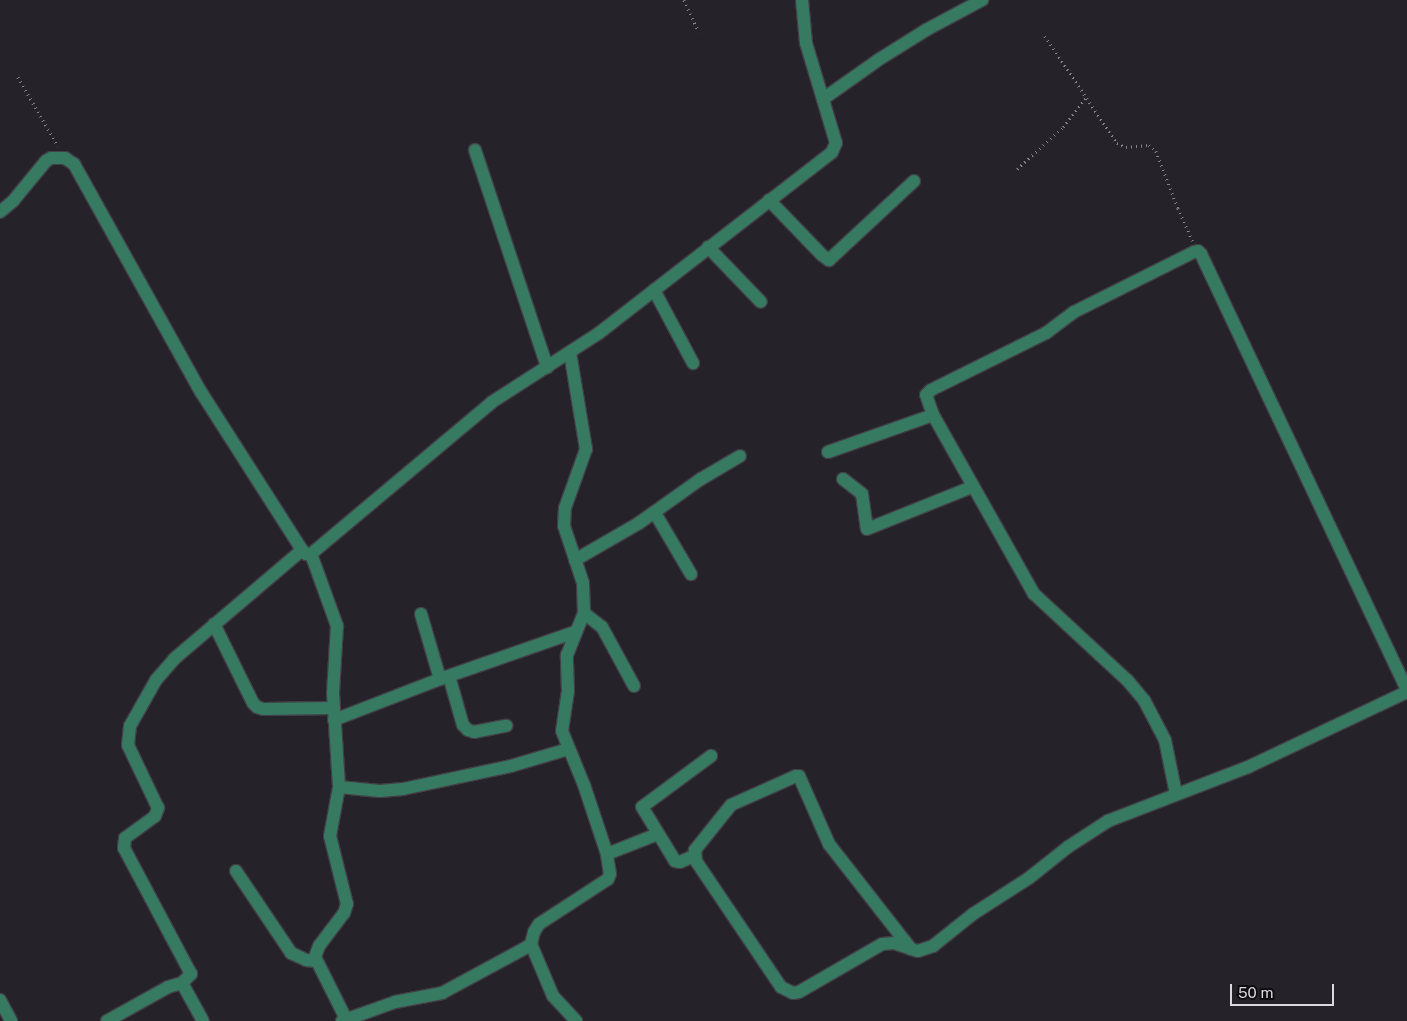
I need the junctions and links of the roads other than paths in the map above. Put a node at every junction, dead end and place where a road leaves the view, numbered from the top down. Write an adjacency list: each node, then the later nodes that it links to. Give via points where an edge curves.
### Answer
1 (802, 0): 3 (street, via 806,43)
2 (982, 0): 3 (street, via 878,60)
3 (823, 99): 6 (street, via 836,142 832,152)
4 (475, 150): 13 (street)
5 (914, 182): 6 (street, via 829,260)
6 (769, 200): 8 (street)
7 (0, 212): 20 (street, via 46,160 65,158 80,172 201,392)
8 (708, 247): 9 (street); 10 (street)
9 (654, 290): 11 (street); 12 (street)
10 (761, 302)
11 (570, 352): 13 (street); 21 (street, via 586,439 584,458 563,516)
12 (693, 363)
13 (547, 367): 20 (street, via 492,402)
14 (933, 415): 15 (street); 18 (street); 29 (street, via 926,400 931,390 1046,333 1095,300 1198,251)
15 (828, 452)
16 (740, 456): 19 (street, via 701,479)
17 (843, 479): 18 (street, via 862,494 865,527 870,529)
18 (972, 487): 35 (street, via 1034,594 1127,680 1144,700 1165,740)
19 (655, 513): 21 (street); 22 (street)
20 (306, 552): 25 (street); 30 (street, via 337,626)
21 (575, 560): 23 (street, via 583,584)
22 (692, 574)
23 (584, 613): 26 (street); 28 (street, via 602,627)
24 (421, 614): 27 (street)
25 (214, 624): 30 (street, via 257,708); 43 (street, via 163,671 130,726 127,739 158,808 155,816 126,838 124,848 190,970 189,978)
26 (575, 632): 27 (street); 32 (street, via 566,663 568,691 562,731)
27 (444, 677): 30 (street); 31 (street, via 468,730 474,732)
28 (634, 686)
29 (1407, 691): 35 (street, via 1248,767)
30 (334, 714): 34 (street)
31 (506, 726)
32 (568, 749): 34 (street, via 511,766 403,789); 37 (street, via 584,785)
33 (710, 756): 36 (street, via 643,804)
34 (339, 787): 42 (street, via 330,836 346,909 316,951)
35 (1176, 794): 41 (street, via 1089,832 1028,878 972,914 933,946 918,951)
36 (658, 834): 37 (street); 38 (street, via 678,863)
37 (606, 854): 40 (street, via 608,878 539,924)
38 (694, 856): 41 (street, via 787,992 792,994 805,989 882,944 889,942); 41 (street, via 695,850 727,808 799,776 829,844)
39 (236, 871): 42 (street, via 292,953 296,957)
40 (531, 944): 45 (street, via 442,993 394,1002); 49 (street, via 554,996)
41 (911, 949)
42 (316, 961): 45 (street)
43 (182, 983): 47 (street, via 168,987); 48 (street)
44 (0, 1000): 46 (street)
45 (344, 1020)
46 (11, 1021)
47 (107, 1021)
48 (203, 1021)
49 (576, 1021)

